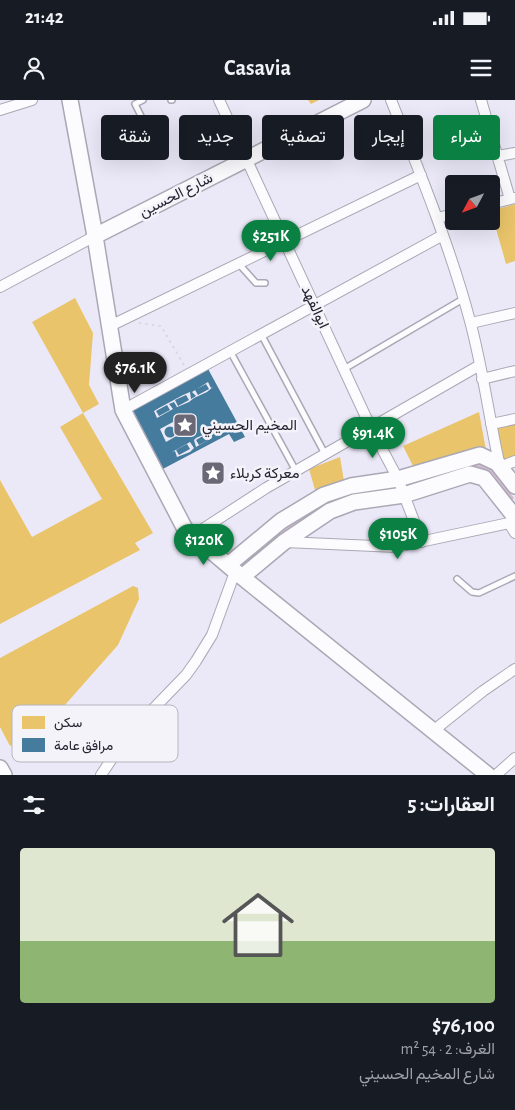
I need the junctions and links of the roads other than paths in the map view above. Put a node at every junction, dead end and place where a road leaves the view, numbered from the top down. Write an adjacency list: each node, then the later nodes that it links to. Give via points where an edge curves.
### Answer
1 (32, 100): 8 (street)
2 (70, 100): 24 (main road)
3 (143, 100): 9 (lane, via 135,104)
4 (219, 100): 10 (street, ابوالفهد)
5 (363, 100): 13 (main road, شارع الحسين)
6 (391, 100): 18 (street)
7 (480, 100): 11 (street)
8 (0, 110)
9 (140, 115)
10 (226, 115)
11 (485, 115)
12 (515, 153): 14 (street)
13 (252, 156)
14 (500, 156)
15 (244, 160): 24 (main road, شارع الحسين)
16 (246, 160): 25 (street, ابوالفهد)
17 (498, 160): 19 (street)
18 (421, 176): 22 (street); 25 (street)
19 (513, 199): 20 (street)
20 (500, 202)
21 (445, 216): 22 (street)
22 (437, 218): 23 (street)
23 (443, 235): 29 (street); 30 (street)
24 (96, 236): 28 (street); 32 (main road)
25 (285, 242): 26 (street); 30 (street, ابوالفهد)
26 (239, 264): 27 (lane, via 256,283); 32 (street)
27 (265, 283)
28 (0, 287)
29 (464, 298): 33 (street); 37 (lane)
30 (314, 305): 34 (street); 37 (street, ابوالفهد)
31 (515, 313): 33 (street)
32 (116, 323): 40 (main road)
33 (471, 323): 36 (street)
34 (261, 334): 35 (street); 44 (lane)
35 (230, 351): 40 (street); 47 (lane)
36 (480, 364): 39 (street); 43 (street)
37 (344, 369): 43 (street, ابوالفهد)
38 (515, 372): 39 (street)
39 (482, 379): 42 (street)
40 (122, 410): 53 (main road, via 185,529)
41 (515, 419): 42 (street)
42 (491, 424): 46 (street)
43 (371, 428): 44 (street); 48 (street, ابوالفهد)
44 (325, 454): 47 (street)
45 (515, 461): 46 (street)
46 (500, 467): 48 (main road, via 489,458 473,456); 49 (main road)
47 (296, 471): 53 (street)
48 (398, 479): 50 (street); 56 (main road, via 351,486 313,501 280,521)
49 (515, 486)
50 (404, 495): 51 (main road, via 470,474 477,475 486,480); 54 (main road, via 341,507 305,526); 55 (street)
51 (513, 521): 52 (street); 55 (street)
52 (515, 533)
53 (192, 536): 56 (main road)
54 (284, 542): 55 (street, via 381,548); 56 (main road)
55 (422, 542)
56 (235, 571): 60 (street, via 214,628 196,661); 61 (main road)
57 (515, 576): 58 (lane, via 479,593 472,592)
58 (457, 579)
59 (515, 669): 61 (street)
60 (157, 705)
61 (433, 731): 67 (main road)
62 (515, 758): 68 (street)
63 (110, 762): 66 (street)
64 (0, 768): 65 (main road)
65 (4, 775)
66 (101, 775)
67 (488, 775)
68 (496, 775)

